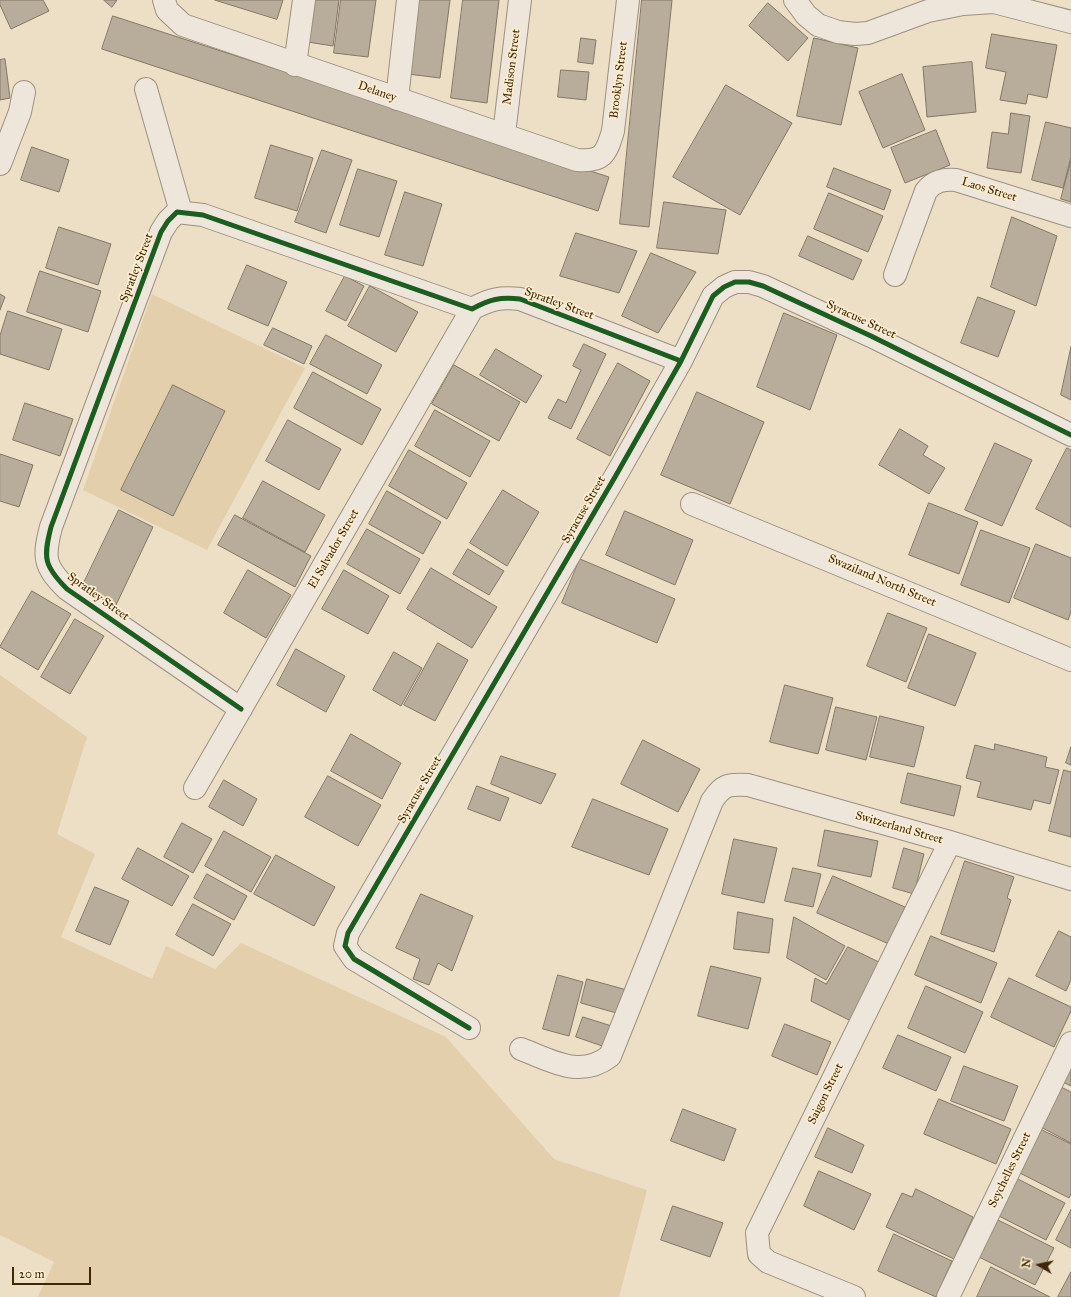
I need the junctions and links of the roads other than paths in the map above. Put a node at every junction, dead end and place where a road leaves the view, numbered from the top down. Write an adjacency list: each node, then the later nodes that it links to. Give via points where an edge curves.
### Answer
1 (304, 0): 9 (street)
2 (408, 0): 12 (street)
3 (520, 0): 13 (street, Madison Street)
4 (628, 0): 15 (street, Brooklyn Street, via 613,131 609,146)
5 (795, 0): 7 (street, via 806,15 818,25 838,32 855,34 868,33 928,11)
6 (164, 1): 9 (street, Delaney, via 167,10 183,25)
7 (994, 1): 8 (street)
8 (1071, 22)
9 (295, 65): 12 (street, Delaney)
10 (146, 90): 17 (street)
11 (24, 92): 14 (street, via 20,112)
12 (397, 99): 13 (street, Delaney)
13 (504, 134): 15 (street, Delaney, via 577,160 591,161)
14 (6, 136): 16 (street)
15 (601, 157)
16 (0, 164)
17 (181, 212): 20 (street, via 203,215); 25 (street, Spratley Street, via 177,212 161,232 51,527 46,544 46,560 53,576 66,589)
18 (1071, 216): 19 (street, Laos Street, via 956,180 939,181 926,191)
19 (895, 275)
20 (472, 309): 21 (street, Spratley Street, via 486,301 503,297 520,299); 25 (street, El Salvador Street)
21 (681, 361): 22 (street, Syracuse Street, via 713,296 735,282 749,282 763,286 871,336); 29 (street, Syracuse Street, via 348,933 345,946 354,959)
22 (1071, 435)
23 (692, 504): 24 (street, Swaziland North Street)
24 (1071, 660)
25 (242, 709): 26 (street, El Salvador Street)
26 (195, 788)
27 (950, 842): 28 (street, Switzerland Street); 31 (street, Switzerland Street, via 748,785 726,785 718,791 712,801 610,1056 592,1067 570,1067); 32 (street, Saigon Street, via 757,1233 759,1254 768,1262)
28 (1071, 879)
29 (469, 1028)
30 (1071, 1043): 33 (street, Seychelles Street)
31 (521, 1049)
32 (854, 1297)
33 (948, 1297)

